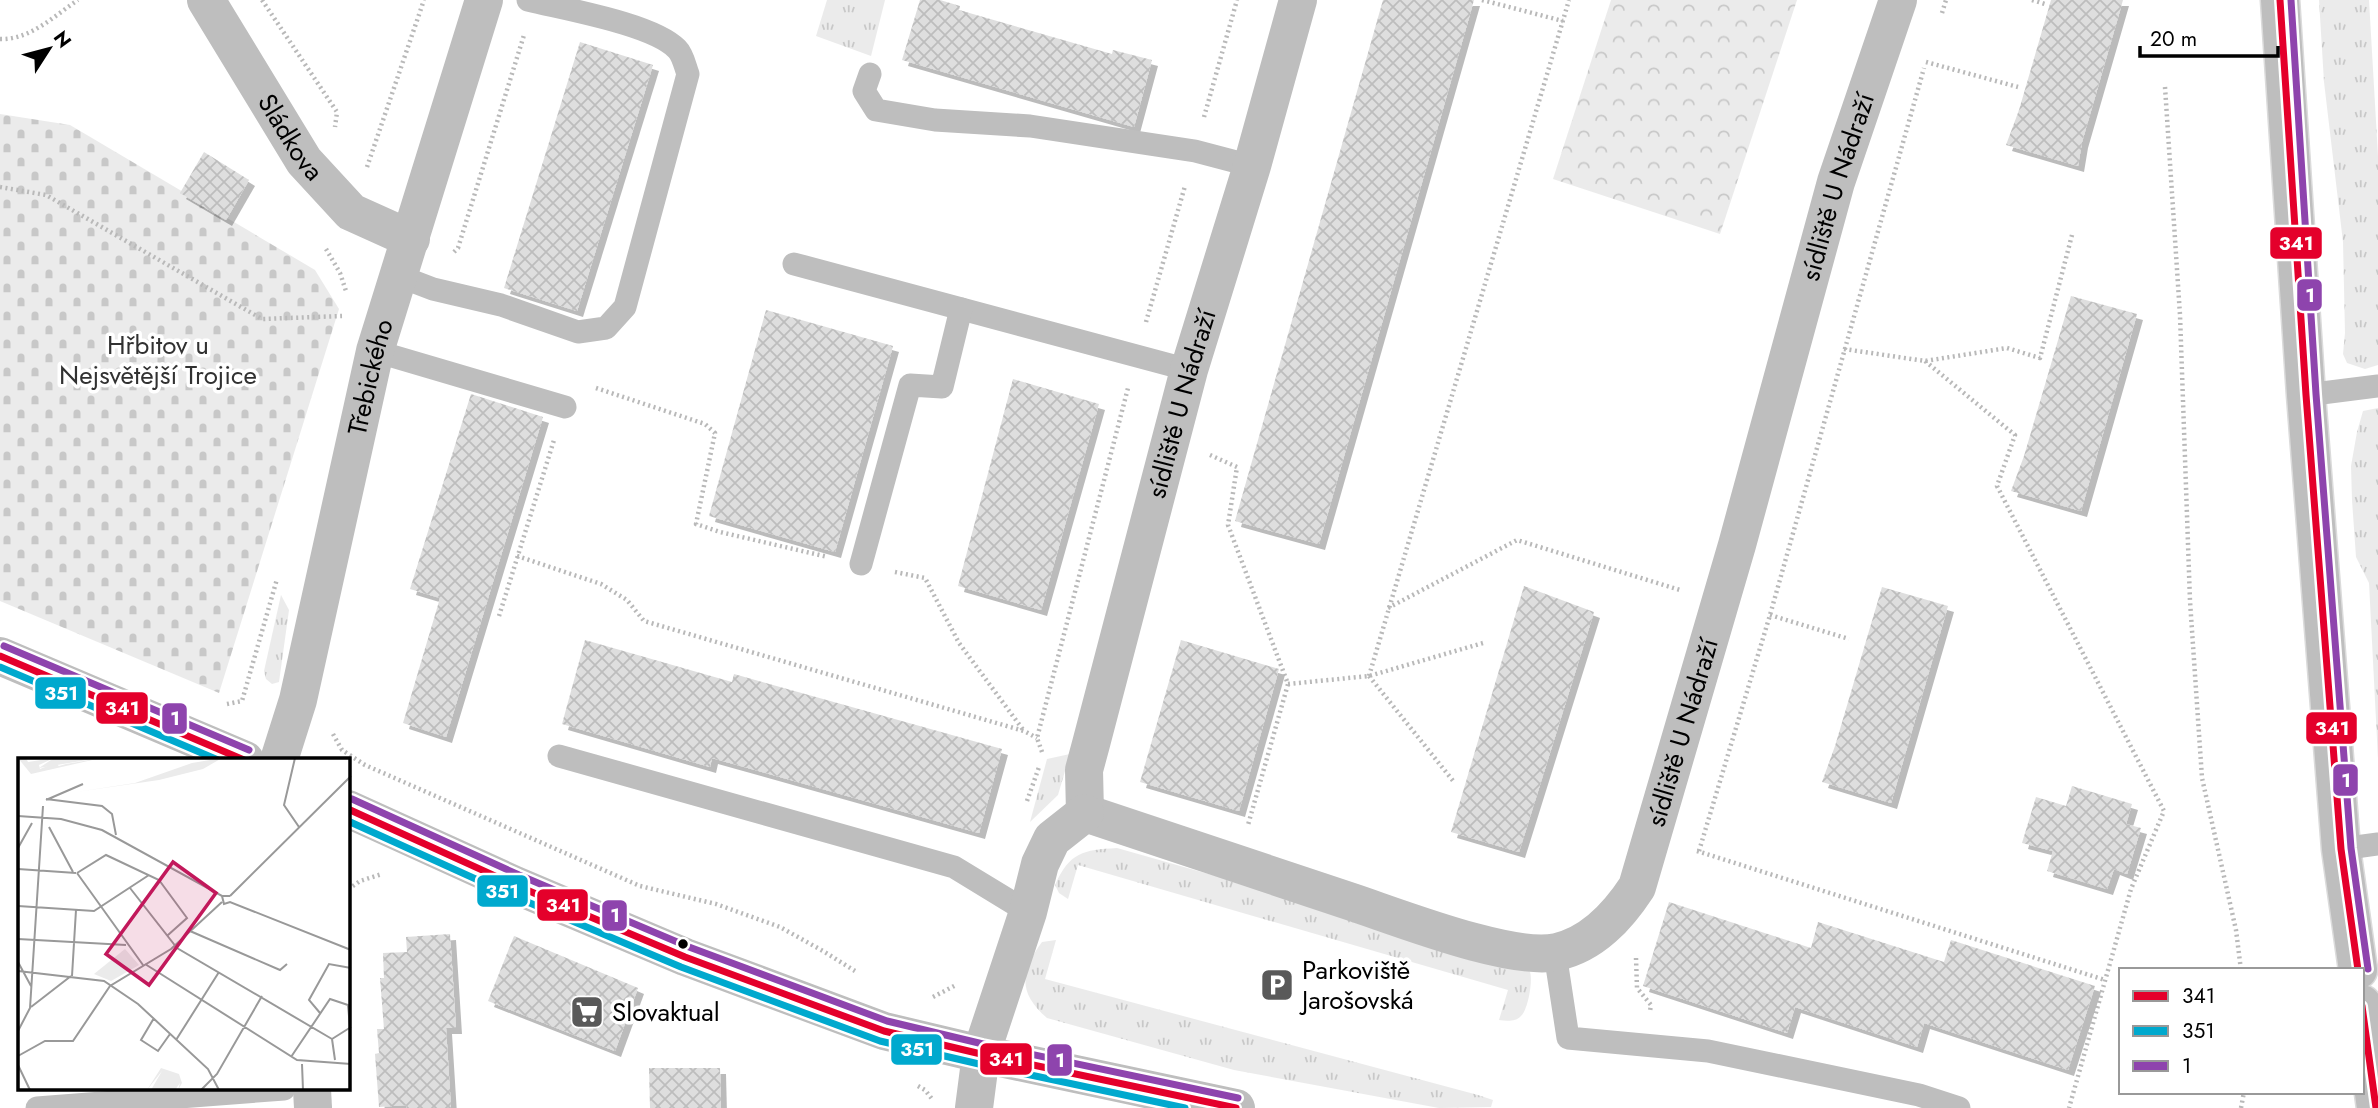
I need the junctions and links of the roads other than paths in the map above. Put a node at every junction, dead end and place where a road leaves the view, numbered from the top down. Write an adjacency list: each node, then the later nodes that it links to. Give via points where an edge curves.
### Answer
1 (206, 0): 9 (street, Sládkova, via 304,161 351,212)
2 (484, 0): 9 (street, Třebického)
3 (1298, 0): 8 (street, sídliště U Nádraží)
4 (1898, 0): 27 (street, sídliště U Nádraží, via 1836,182 1637,887 1624,907 1592,937)
5 (2280, 0): 16 (street)
6 (531, 1): 11 (lane, via 638,28 667,40 680,51 688,74 625,307 606,328 578,331)
7 (870, 74): 8 (lane, via 864,91 876,110 935,120 1030,126 1195,151)
8 (1252, 166): 14 (street, sídliště U Nádraží)
9 (411, 239): 11 (street, Třebického)
10 (794, 264): 12 (lane)
11 (416, 283): 13 (street, Třebického)
12 (961, 309): 14 (lane); 18 (lane, via 942,387 910,385)
13 (376, 351): 17 (lane); 22 (street, Třebického, via 298,700)
14 (1189, 370): 24 (street, sídliště U Nádraží, via 1084,770)
15 (2378, 386): 16 (lane)
16 (2306, 395): 25 (street)
17 (565, 407)
18 (861, 564)
19 (0, 656): 21 (street)
20 (559, 756): 26 (lane, via 954,867)
21 (240, 758)
22 (280, 758)
23 (350, 810): 30 (street, via 685,957 884,1031)
24 (1085, 813): 26 (street, via 1052,839 1040,864); 27 (street, sídliště U Nádraží, via 1480,943 1522,953)
25 (2360, 846): 28 (street)
26 (1028, 912): 30 (street)
27 (1555, 953): 37 (lane, via 1569,1038 1708,1051 1919,1095)
28 (2358, 968)
29 (2364, 1019): 38 (street)
30 (981, 1054): 35 (street); 36 (street)
31 (271, 1090): 33 (lane)
32 (312, 1090): 34 (street)
33 (37, 1108)
34 (313, 1108)
35 (974, 1108)
36 (1236, 1108)
37 (1959, 1108)
38 (2376, 1108)

